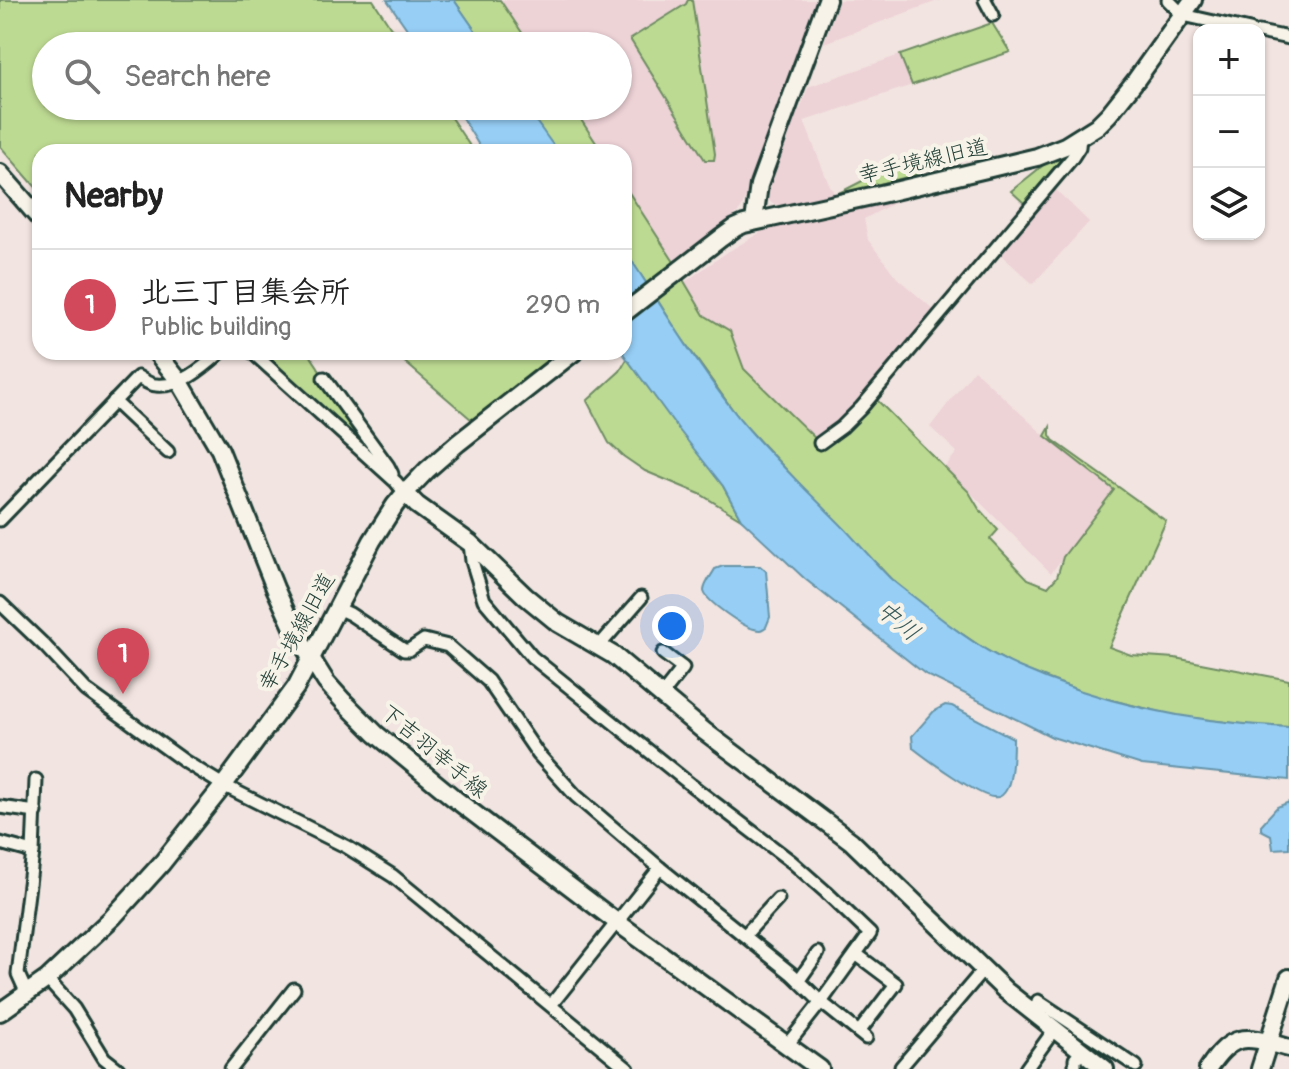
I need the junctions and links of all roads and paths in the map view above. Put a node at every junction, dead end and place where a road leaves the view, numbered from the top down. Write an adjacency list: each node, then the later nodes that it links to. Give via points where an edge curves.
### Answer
1 (827, 0): 13 (street, via 759,185)
2 (985, 0): 5 (street)
3 (1168, 0): 6 (street)
4 (1193, 0): 6 (street, 幸手境線旧道)
5 (993, 15)
6 (1183, 15): 7 (street); 10 (street, 幸手境線旧道, via 1109,114)
7 (1223, 24)
8 (1265, 33): 9 (street)
9 (1289, 38)
10 (1080, 137): 13 (street, 幸手境線旧道, via 1037,157); 22 (street, via 1072,158 880,385)
11 (0, 173): 12 (street)
12 (32, 210)
13 (754, 221): 14 (street, 幸手境線旧道, via 735,228)
14 (632, 307)
15 (162, 360): 20 (street, 下吉羽幸手線)
16 (212, 360): 20 (street)
17 (261, 360): 24 (street)
18 (564, 360): 24 (street, 幸手境線旧道)
19 (324, 378): 24 (street)
20 (180, 382): 21 (street, via 155,386 138,377); 32 (street, 下吉羽幸手線, via 220,450 275,588)
21 (114, 401): 23 (street); 25 (street)
22 (820, 443)
23 (168, 452)
24 (400, 488): 26 (street); 28 (street, 幸手境線旧道)
25 (0, 520)
26 (470, 543): 30 (street, via 558,623); 45 (street, via 484,600 532,657 826,892 870,934)
27 (641, 598): 30 (street)
28 (337, 608): 32 (street, 幸手境線旧道); 40 (street, via 404,650 424,640 448,646 488,681 538,754 576,796)
29 (1, 610): 35 (street, via 86,690)
30 (599, 646): 33 (street)
31 (663, 653): 33 (street, via 683,668)
32 (311, 659): 35 (street, 幸手境線旧道); 42 (street, 下吉羽幸手線, via 376,734)
33 (661, 696): 46 (street, via 851,841)
34 (36, 780): 37 (street)
35 (223, 785): 48 (street, 幸手境線旧道, via 162,863); 54 (street, via 393,876)
36 (0, 807): 37 (street)
37 (36, 812): 39 (street)
38 (0, 843): 39 (street)
39 (33, 852): 51 (street, via 18,974)
40 (660, 868): 42 (street); 43 (street)
41 (778, 899): 43 (street)
42 (618, 923): 54 (street); 58 (street, 下吉羽幸手線)
43 (745, 935): 49 (street)
44 (818, 953): 49 (street)
45 (856, 954): 53 (street); 53 (street, via 896,984 862,1035)
46 (984, 969): 56 (street); 62 (street)
47 (1289, 978): 57 (street)
48 (47, 979): 51 (street, 幸手境線旧道); 63 (street, via 74,1009 104,1058)
49 (799, 980): 53 (street)
50 (294, 989): 64 (street)
51 (27, 994): 55 (street, 幸手境線旧道)
52 (1038, 1001): 61 (street)
53 (821, 1002): 58 (street)
54 (551, 1005): 65 (street)
55 (0, 1012)
56 (1054, 1030): 60 (street); 67 (street)
57 (1268, 1042): 59 (street); 70 (street, via 1232,1042); 71 (street)
58 (787, 1045): 66 (street, 下吉羽幸手線)
59 (1289, 1048)
60 (1081, 1052): 68 (street); 69 (street)
61 (1136, 1066)
62 (901, 1067)
63 (118, 1069)
64 (231, 1069)
65 (628, 1069)
66 (820, 1069)
67 (1026, 1069)
68 (1075, 1069)
69 (1105, 1069)
70 (1208, 1069)
71 (1260, 1069)

